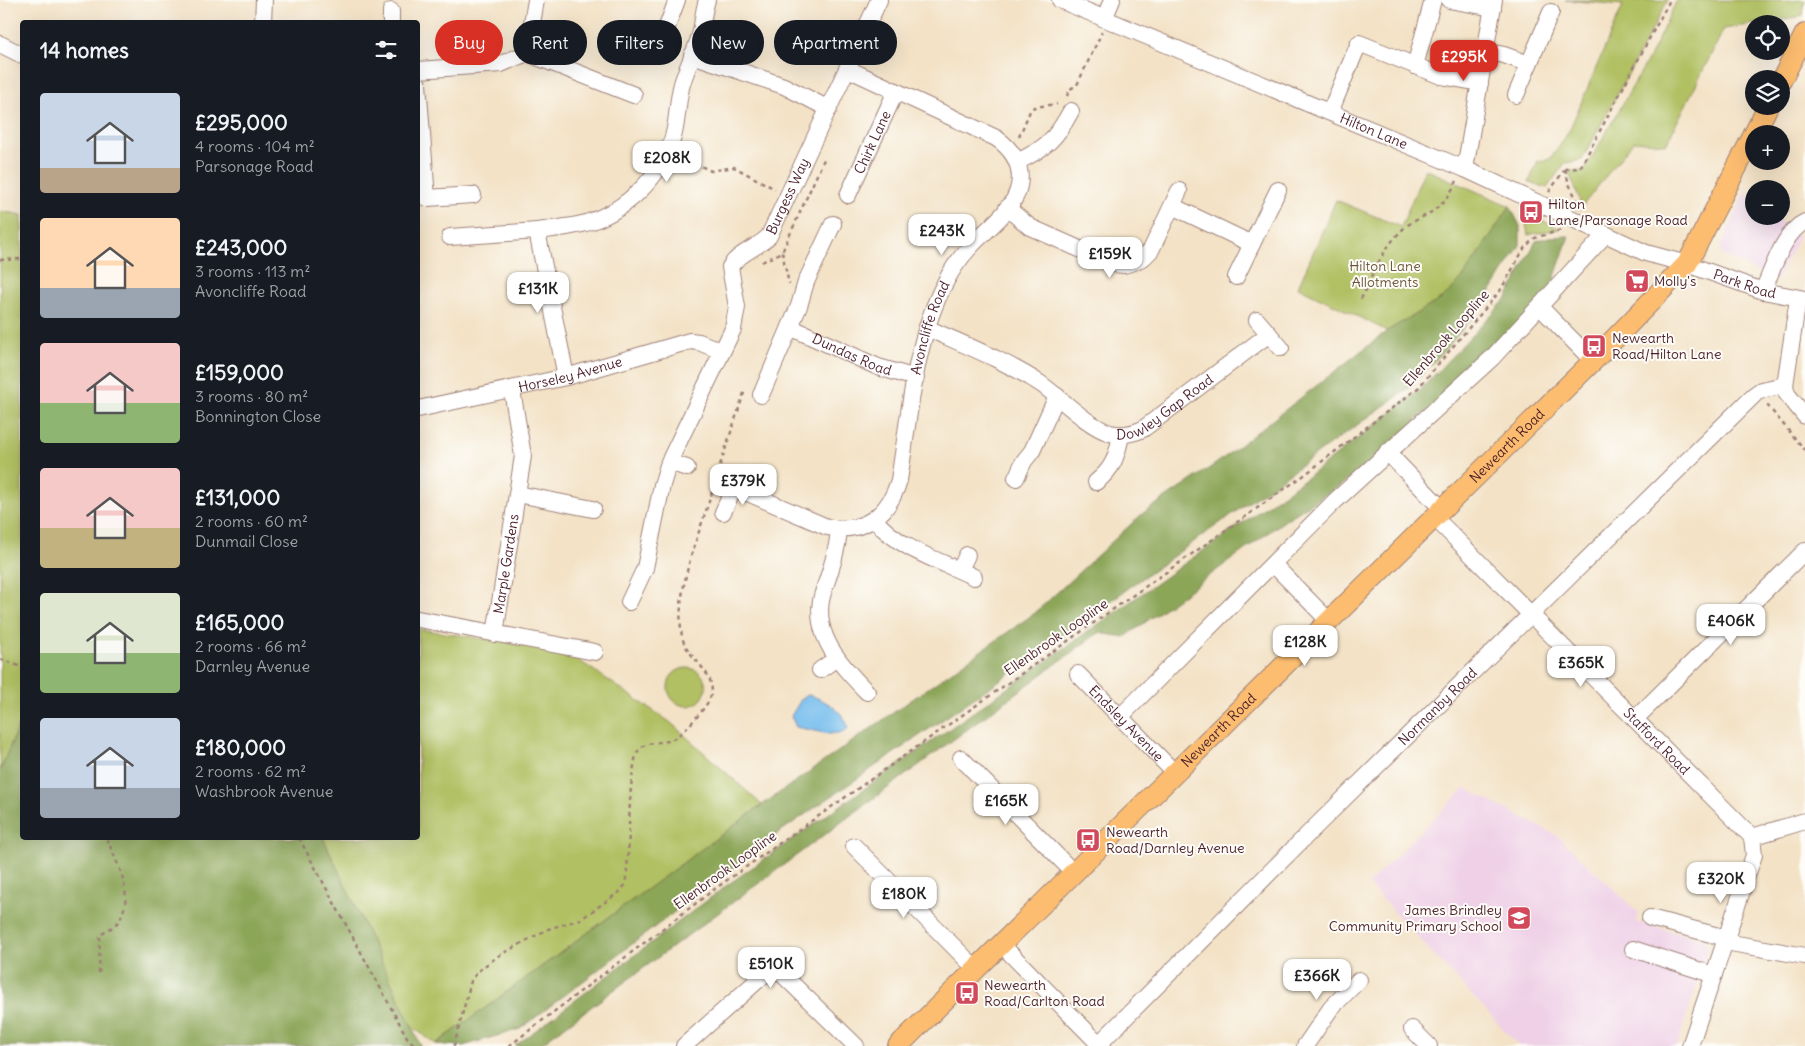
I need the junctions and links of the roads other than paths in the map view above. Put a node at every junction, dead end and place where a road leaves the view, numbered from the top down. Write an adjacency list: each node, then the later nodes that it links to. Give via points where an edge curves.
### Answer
1 (264, 0): 13 (street)
2 (536, 0): 14 (street)
3 (677, 0): 15 (street)
4 (707, 0): 16 (street)
5 (879, 0): 27 (street, Burgess Way)
6 (1060, 0): 12 (street, Hilton Lane)
7 (1112, 0): 12 (street)
8 (1433, 0): 26 (street)
9 (1449, 0): 10 (street)
10 (1493, 4): 19 (street)
11 (1551, 12): 23 (street)
12 (1106, 19): 36 (street, Hilton Lane)
13 (263, 20)
14 (533, 20)
15 (670, 20)
16 (702, 20)
17 (1805, 34): 29 (main road)
18 (0, 44): 20 (street)
19 (1485, 51): 23 (street); 30 (street)
20 (20, 54)
21 (692, 55): 48 (street, via 666,154 641,189 608,214 587,222)
22 (513, 59): 28 (street, via 501,64)
23 (1529, 64): 33 (street)
24 (558, 65): 32 (street)
25 (723, 65): 34 (street, via 770,80)
26 (1415, 66): 30 (street, via 1441,76); 36 (street, via 1359,44)
27 (848, 69): 31 (street); 34 (street, Burgess Way)
28 (420, 70)
29 (1787, 70)
30 (1480, 83): 40 (street)
31 (896, 91): 39 (street, via 996,138); 43 (street, Chirk Lane)
32 (634, 95)
33 (1516, 95)
34 (829, 109): 62 (street, Burgess Way, via 769,236 730,266 736,312 733,329)
35 (1071, 111): 39 (street, via 1058,135 1035,153)
36 (1330, 112): 40 (street, Hilton Lane)
37 (420, 141): 44 (street)
38 (1745, 151): 52 (main road, Newearth Road)
39 (1014, 157): 45 (street, Avoncliffe Road, via 1020,171 1019,187)
40 (1465, 169): 49 (street, Hilton Lane, via 1541,204 1572,213)
41 (1278, 190): 51 (street)
42 (473, 195): 44 (street)
43 (848, 195)
44 (422, 198)
45 (1007, 208): 51 (street, via 1030,227 1102,260 1124,264 1144,257 1151,250 1176,199); 58 (street, Avoncliffe Road, via 956,263)
46 (1805, 222): 54 (street, via 1789,235)
47 (833, 224): 59 (street)
48 (531, 231): 50 (street); 64 (street)
49 (1605, 235): 52 (street, Hilton Lane, via 1646,253); 56 (street)
50 (450, 237)
51 (1252, 244): 53 (street)
52 (1687, 264): 54 (street, Park Road); 63 (main road, Newearth Road)
53 (1236, 277)
54 (1763, 291): 55 (street, Park Road)
55 (1801, 299): 66 (street)
56 (1540, 307): 63 (street); 73 (street, via 1470,378)
57 (1257, 320): 60 (street)
58 (927, 328): 65 (street, Avoncliffe Road); 69 (street, Dowley Gap Road, via 1018,371)
59 (787, 333): 65 (street, Dundas Road); 68 (street)
60 (1269, 334): 61 (street); 72 (street, Dowley Gap Road, via 1143,428)
61 (1281, 348)
62 (721, 352): 64 (street, Horseley Avenue, via 690,341); 74 (street, Burgess Way)
63 (1593, 361): 81 (main road, Newearth Road)
64 (566, 377): 67 (street, Horseley Avenue)
65 (916, 378): 82 (street, Avoncliffe Road, via 899,480 886,509)
66 (1785, 385): 71 (street); 88 (street, Normanby Road, via 1756,394)
67 (512, 390): 70 (street, Horseley Avenue); 78 (street, Marple Gardens, via 523,456)
68 (760, 395)
69 (1057, 396): 72 (street, Dowley Gap Road, via 1095,425); 76 (street)
70 (420, 409)
71 (1805, 416)
72 (1121, 435): 77 (street, via 1113,465)
73 (1387, 452): 81 (street, Stafford Road); 86 (street)
74 (670, 462): 75 (street); 87 (street, Burgess Way, via 662,485 645,568)
75 (688, 468)
76 (1016, 478)
77 (1096, 482)
78 (518, 494): 79 (street, Marple Gardens); 91 (street, Marple Gardens)
79 (593, 509)
80 (723, 512): 83 (street, via 721,482 818,525)
81 (1438, 513): 88 (street, Stafford Road); 90 (main road, Newearth Road)
82 (875, 520): 83 (street, via 856,528); 85 (street, via 892,537 967,574)
83 (839, 530): 93 (street, via 837,550 820,611 823,634)
84 (1805, 551): 98 (street)
85 (967, 555)
86 (1273, 564): 90 (street); 97 (street)
87 (629, 602)
88 (1531, 615): 98 (street, Stafford Road); 114 (street, Normanby Road)
89 (420, 619): 91 (street, Marple Gardens)
90 (1328, 620): 100 (main road, Newearth Road)
91 (502, 635): 92 (street, Marple Gardens)
92 (595, 652)
93 (842, 664): 94 (street); 96 (street)
94 (820, 670)
95 (1078, 674): 97 (street, Endsley Avenue)
96 (867, 692)
97 (1120, 716): 100 (street, Endsley Avenue)
98 (1635, 719): 102 (street, Stafford Road)
99 (961, 758): 104 (street)
100 (1174, 772): 104 (main road, Newearth Road)
101 (1805, 821): 102 (street)
102 (1752, 837): 106 (street, via 1754,855)
103 (854, 846): 110 (street)
104 (1073, 872): 107 (main road, Newearth Road)
105 (1650, 918): 106 (street)
106 (1726, 940): 109 (street); 111 (street)
107 (1001, 944): 110 (main road, Newearth Road); 114 (street)
108 (1633, 949): 111 (street)
109 (1805, 956)
110 (976, 969): 118 (main road, Newearth Road)
111 (1714, 975): 120 (street)
112 (1359, 980): 119 (street, via 1331,1008)
113 (1412, 1029): 115 (street)
114 (1100, 1045)
115 (1424, 1045)
116 (684, 1046): 117 (street, via 772,970 781,973)
117 (856, 1046)
118 (898, 1046)
119 (1305, 1046)
120 (1690, 1046)

